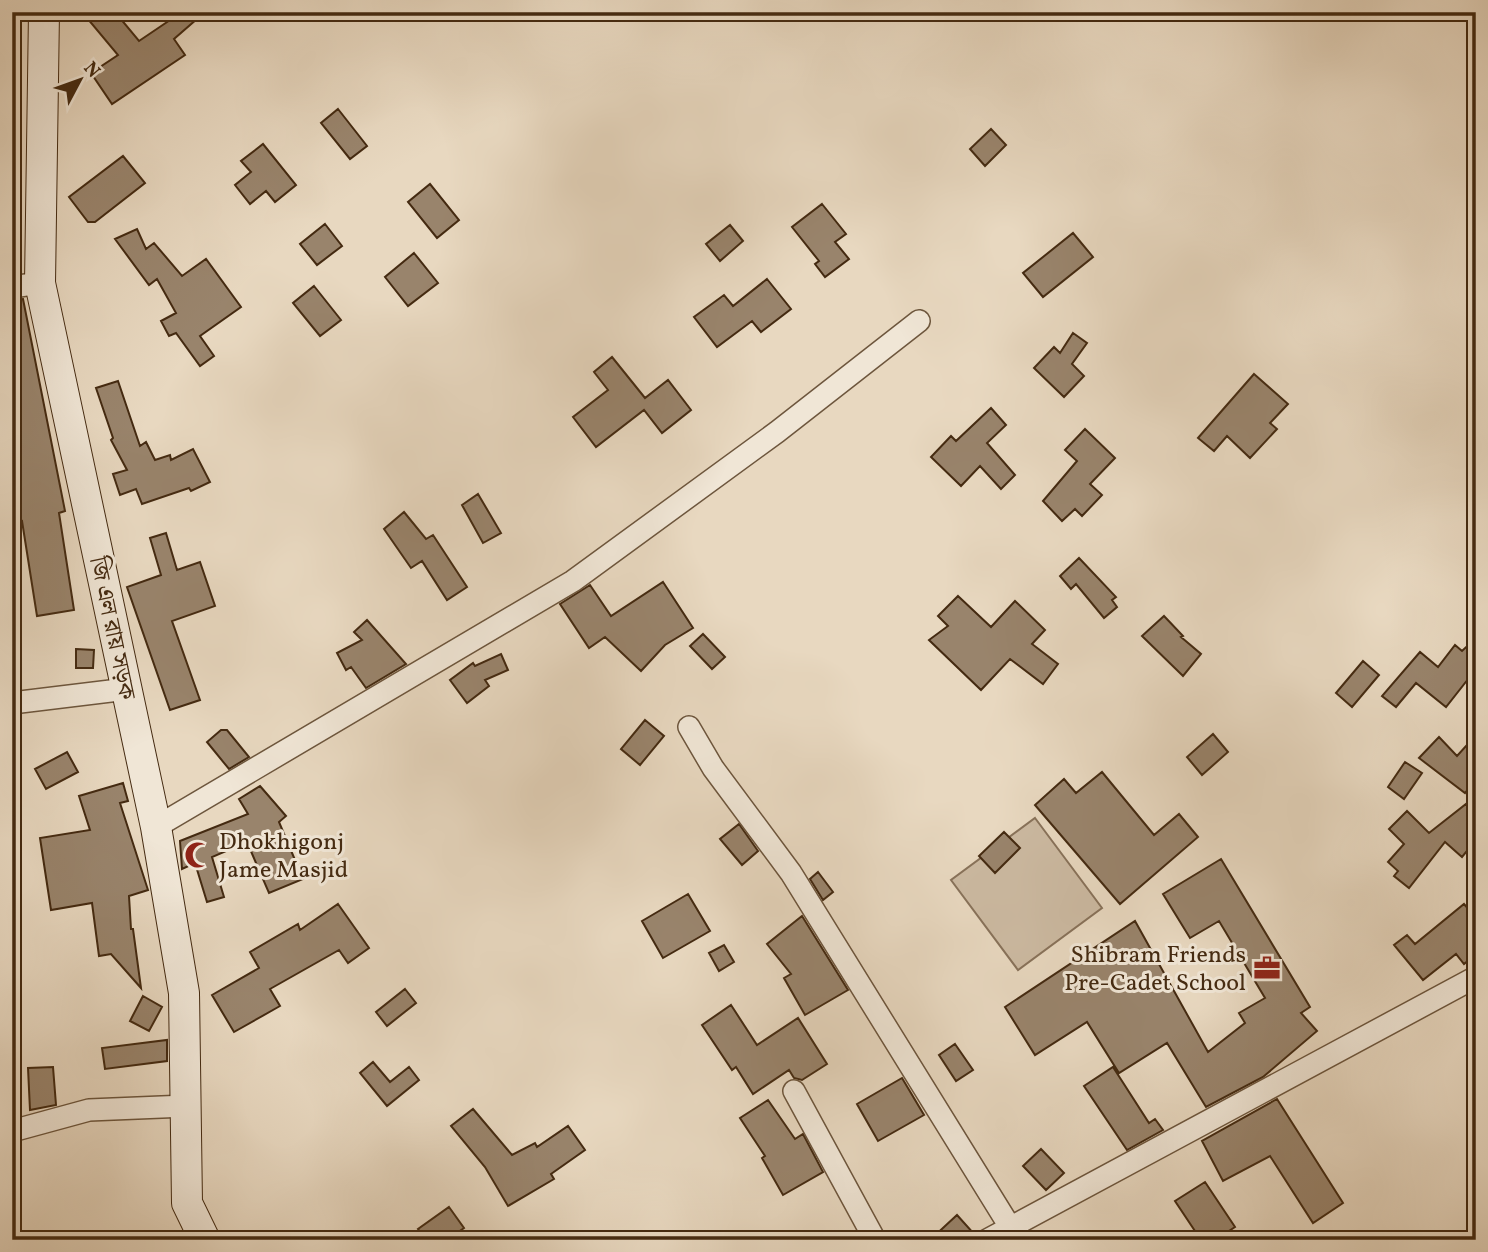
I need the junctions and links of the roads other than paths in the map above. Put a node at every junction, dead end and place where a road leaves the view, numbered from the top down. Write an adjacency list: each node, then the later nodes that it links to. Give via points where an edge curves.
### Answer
1 (44, 12): 2 (main road, জি এল রায় সড়ক)
2 (26, 285): 4 (main road, জি এল রায় সড়ক)
3 (919, 321): 7 (street, via 573,581)
4 (127, 690): 5 (street); 7 (main road, জি এল রায় সড়ক)
5 (12, 703)
6 (689, 727): 12 (street, via 713,768 791,873)
7 (156, 827): 10 (main road, জি এল রায় সড়ক, via 184,993)
8 (1476, 977): 12 (street)
9 (794, 1091): 14 (street)
10 (186, 1106): 11 (street, via 89,1110); 13 (main road, জি এল রায় সড়ক, via 187,1203)
11 (12, 1131)
12 (1010, 1227): 15 (street)
13 (205, 1240)
14 (875, 1240)
15 (987, 1240)

